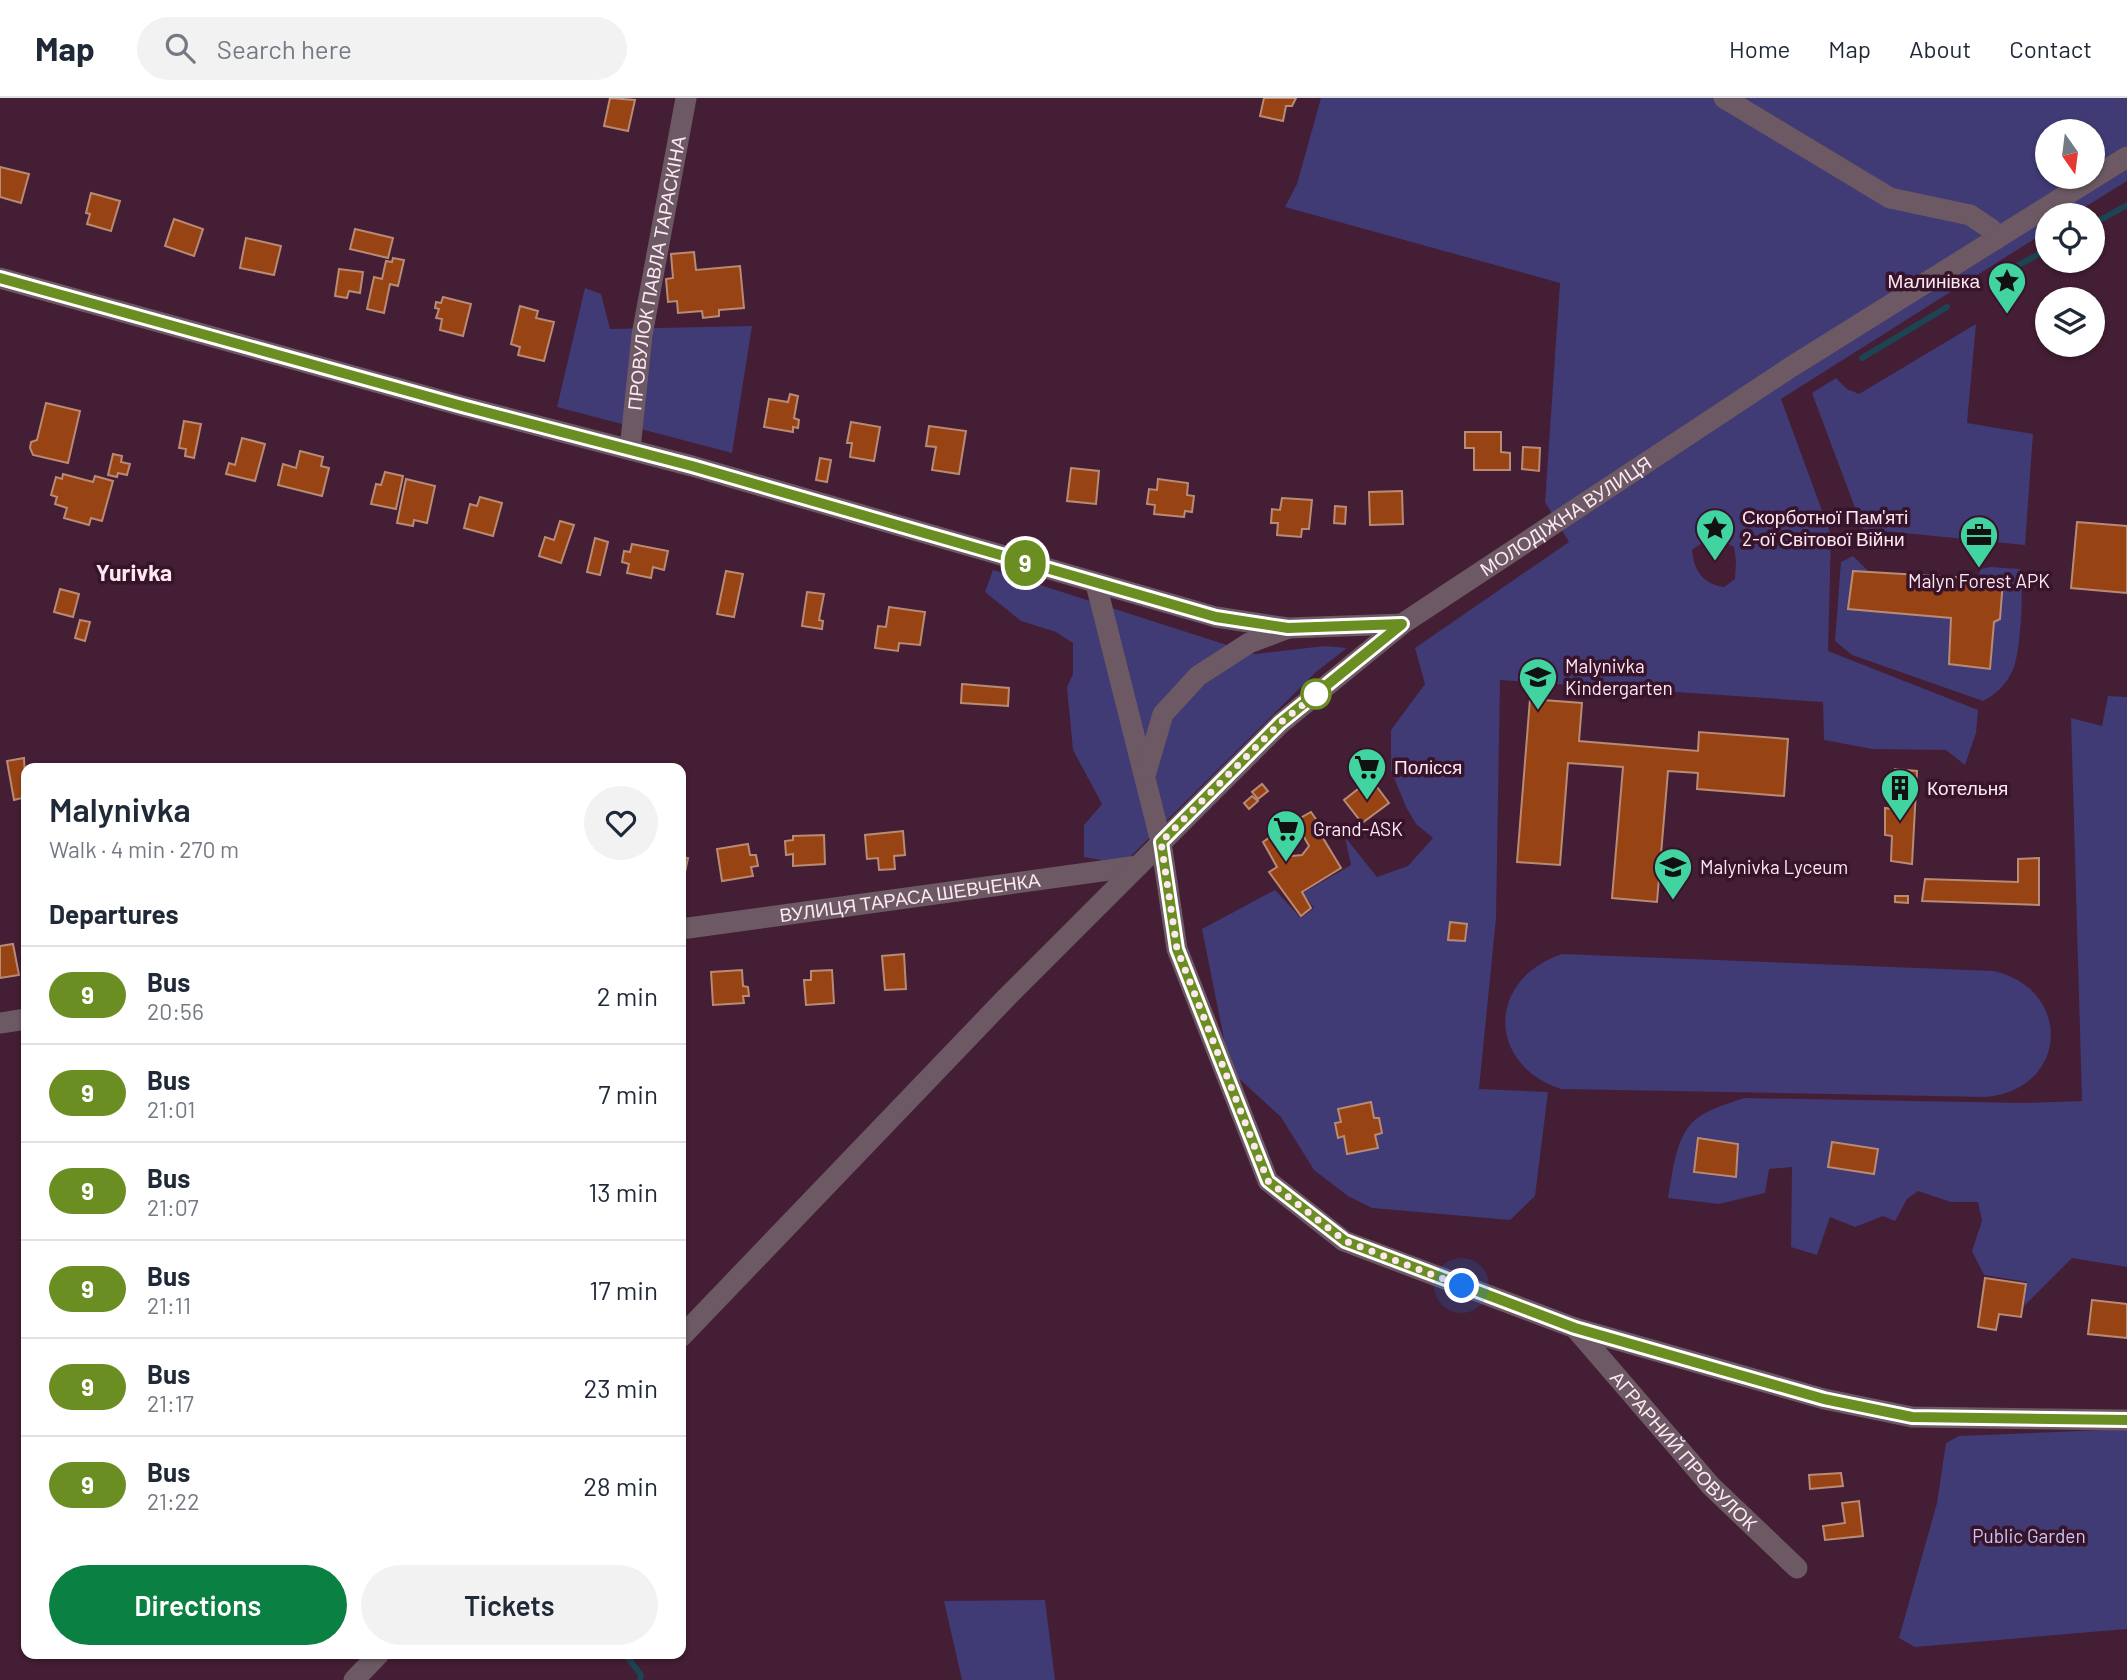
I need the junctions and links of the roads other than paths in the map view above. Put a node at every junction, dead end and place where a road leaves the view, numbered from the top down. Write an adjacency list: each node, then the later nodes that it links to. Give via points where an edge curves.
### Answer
1 (686, 98): 6 (street, ПРОВУЛОК ПАВЛА ТАРАСКІНА, via 642,335)
2 (1724, 98): 4 (street, via 1890,198 1970,215 1991,229)
3 (2127, 157): 4 (street, МОЛОДІЖНА ВУЛИЦЯ)
4 (1996, 239): 8 (street, МОЛОДІЖНА ВУЛИЦЯ, via 1785,371)
5 (0, 278): 6 (street)
6 (630, 449): 7 (street)
7 (1096, 584): 9 (street, via 1216,617); 10 (street)
8 (1402, 624): 9 (street); 11 (street, МОЛОДІЖНА ВУЛИЦЯ, via 1280,723)
9 (1288, 628): 10 (street, via 1249,643 1198,676 1163,714)
10 (1145, 774): 11 (street)
11 (1161, 842): 12 (street, МОЛОДІЖНА ВУЛИЦЯ); 16 (street, via 1177,949 1268,1181 1345,1241)
12 (1138, 866): 13 (street, ВУЛИЦЯ ТАРАСА ШЕВЧЕНКА); 17 (street, МОЛОДІЖНА ВУЛИЦЯ)
13 (686, 928)
14 (21, 1020): 15 (street)
15 (0, 1023)
16 (1575, 1328): 18 (street, via 1824,1399 1912,1417); 19 (street, АГРАРНИЙ ПРОВУЛОК, via 1711,1486)
17 (686, 1332)
18 (2127, 1420)
19 (1797, 1568)
20 (374, 1659): 21 (street)
21 (354, 1680)

